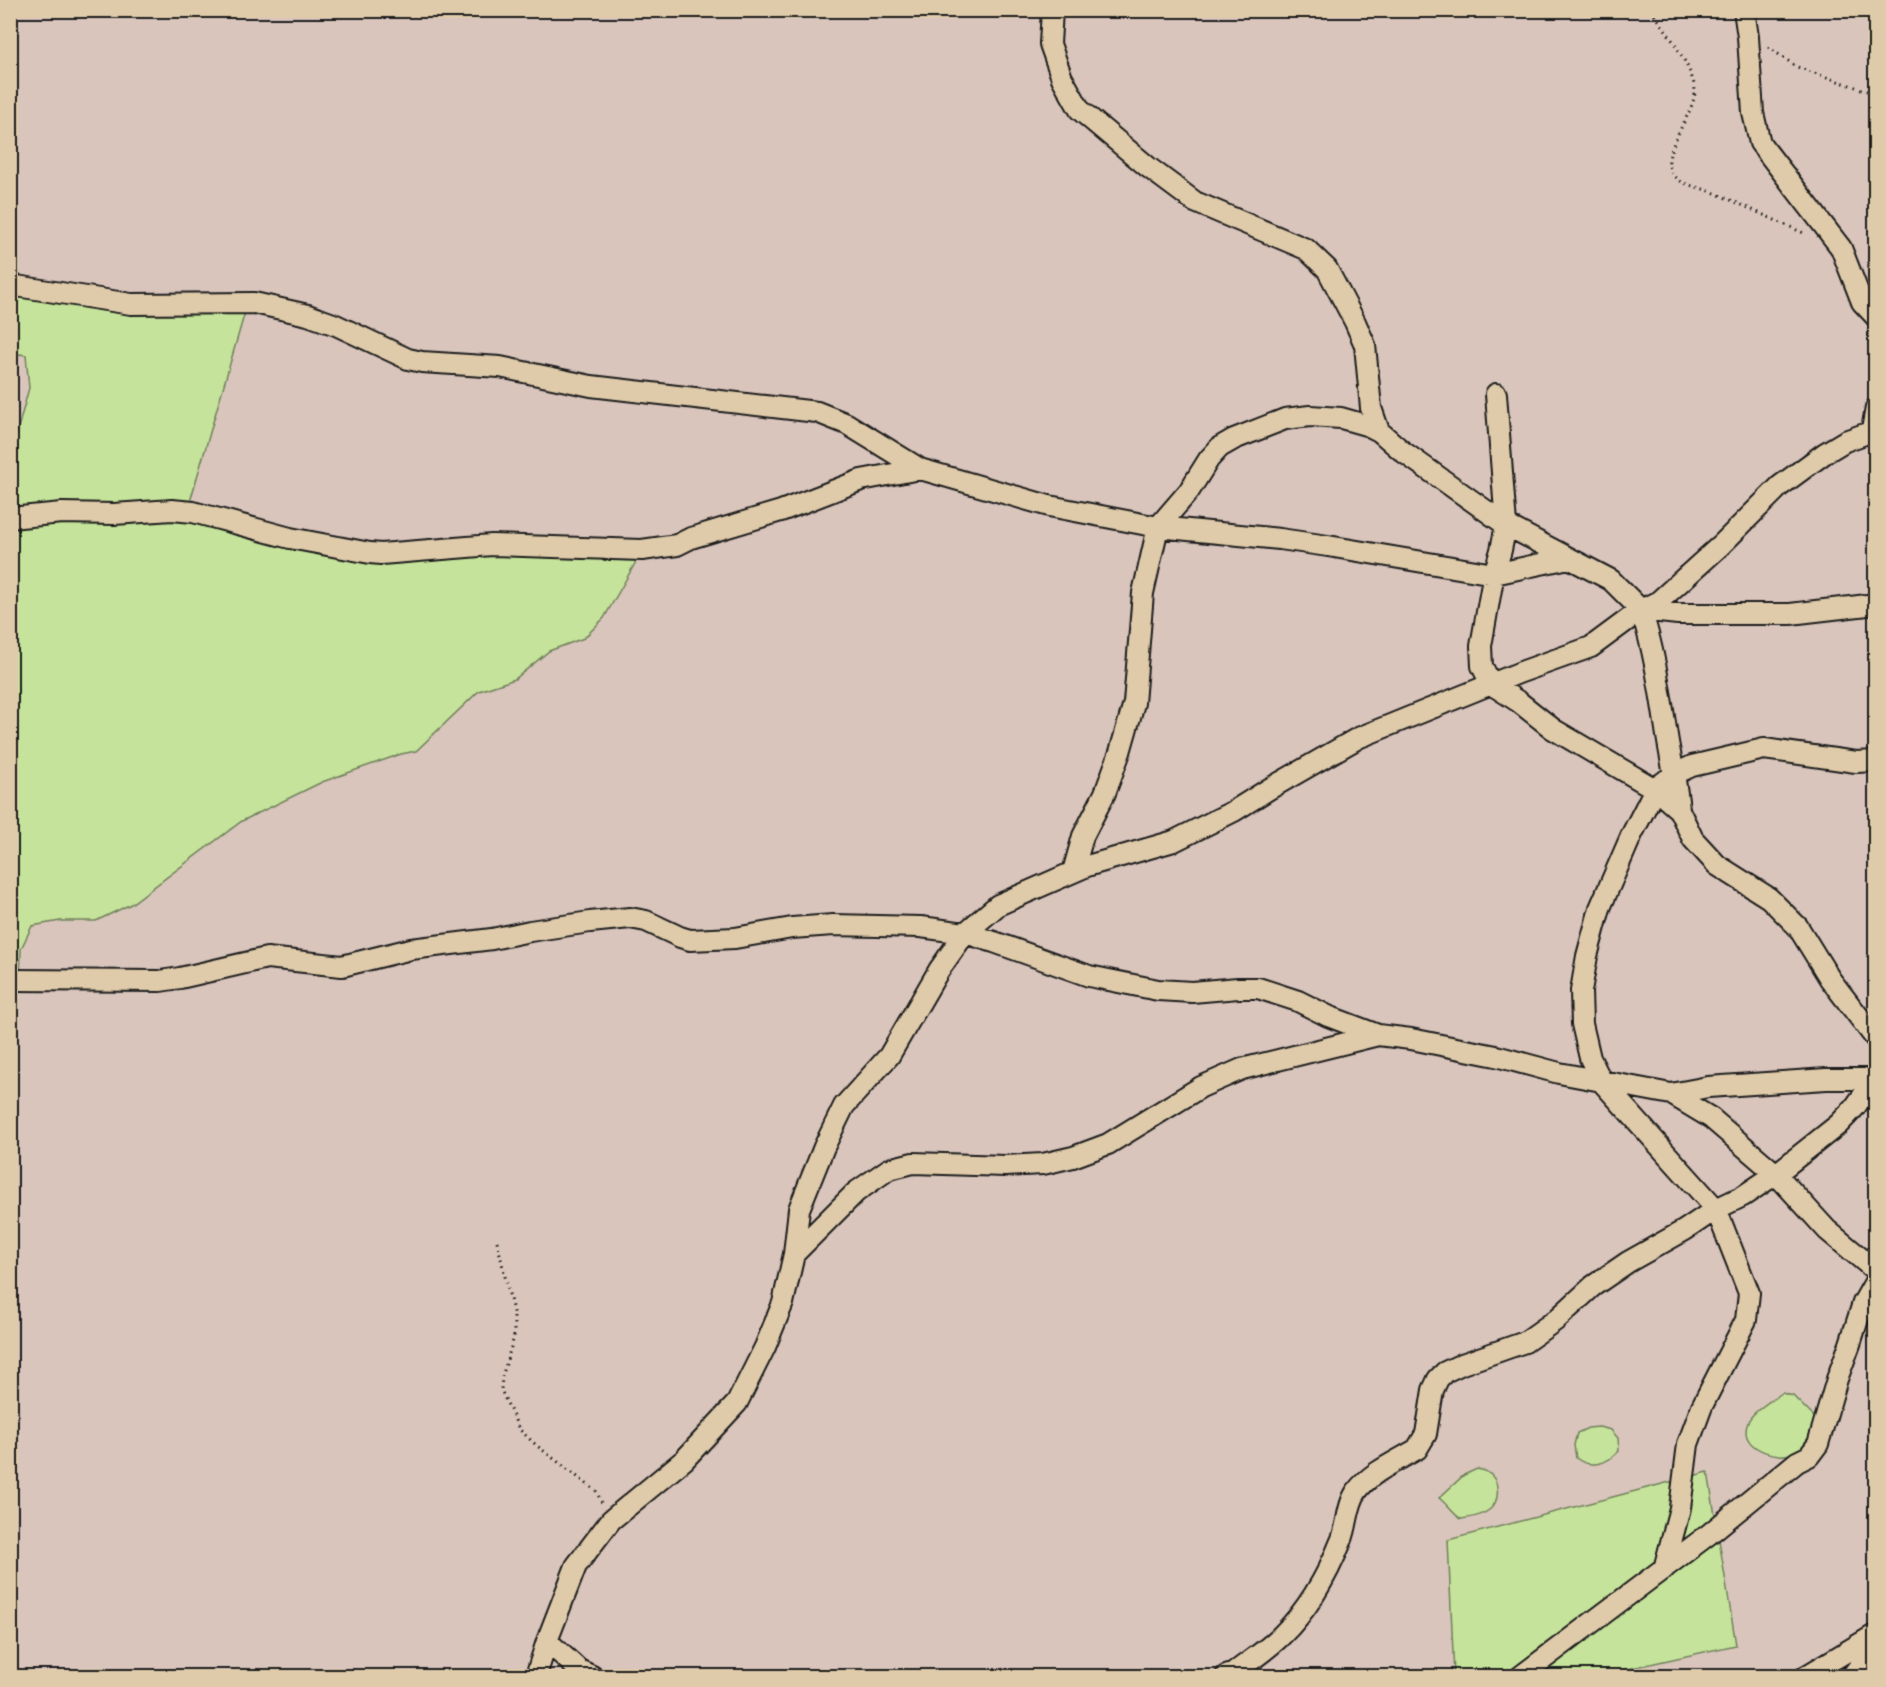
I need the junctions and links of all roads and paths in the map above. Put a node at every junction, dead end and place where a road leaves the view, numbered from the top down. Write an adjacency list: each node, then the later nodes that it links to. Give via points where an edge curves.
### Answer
1 (1052, 10): 12 (street, via 1050,44 1062,78 1080,110 1195,202 1306,249 1327,269 1365,345 1371,408)
2 (1651, 10): 5 (path, via 1686,66 1695,91 1672,148 1668,163 1671,172 1681,182)
3 (1745, 19): 4 (path, via 1774,52 1797,67); 6 (street, via 1753,113 1760,142)
4 (1875, 93)
5 (1808, 235)
6 (1841, 249): 7 (path); 9 (street, via 1862,302)
7 (1875, 270)
8 (10, 285): 14 (street, via 131,304 254,303 308,315 422,362 500,367 591,386 817,412 848,424)
9 (1875, 317)
10 (1496, 394): 16 (street)
11 (1875, 408): 13 (street)
12 (1379, 431): 16 (street); 17 (street, via 1341,418 1310,416 1285,419 1234,439 1209,459 1189,491)
13 (1874, 431): 21 (street, via 1845,441 1780,486 1659,601)
14 (920, 469): 15 (street, via 861,480 677,545 642,550 492,545 381,554 290,538 193,512 62,513); 17 (street, via 1049,506)
15 (10, 518)
16 (1506, 525): 18 (street); 19 (street)
17 (1158, 527): 19 (street, via 1280,539); 27 (street, via 1143,593 1130,721 1104,793 1083,836)
18 (1569, 558): 19 (street); 21 (street, via 1611,580)
19 (1494, 574): 22 (street, via 1481,646 1482,666)
20 (1875, 604): 21 (street, via 1790,614 1678,614)
21 (1641, 610): 22 (street, via 1591,647); 24 (street)
22 (1491, 684): 25 (street, via 1553,729); 27 (street, via 1358,738 1234,811 1174,841)
23 (1875, 761): 24 (street, via 1856,762 1764,749 1692,766)
24 (1673, 775): 25 (street); 26 (street)
25 (1656, 789): 26 (street); 33 (street, via 1600,908 1587,956 1581,991 1582,1024 1590,1058)
26 (1679, 810): 31 (street, via 1693,838 1717,865 1769,898 1798,927 1830,979)
27 (1073, 872): 28 (street, via 998,905)
28 (965, 933): 29 (street, via 921,927 833,925 690,940 630,918 411,950 342,966 267,958 160,981); 30 (street, via 1089,976 1158,990 1258,988); 38 (street, via 889,1056 844,1106 799,1209)
29 (10, 980)
30 (1378, 1035): 33 (street, via 1496,1056); 38 (street, via 1242,1069 1201,1087 1108,1144 1073,1157 1043,1164 914,1163 889,1169 856,1192)
31 (1875, 1039)
32 (1875, 1078): 34 (street, via 1708,1087); 35 (street, via 1839,1124)
33 (1602, 1082): 34 (street); 36 (street)
34 (1671, 1094): 35 (street, via 1711,1118)
35 (1776, 1174): 36 (street); 39 (street, via 1827,1230)
36 (1716, 1209): 42 (street, via 1749,1293 1746,1320 1702,1406 1688,1444 1680,1508); 48 (street, via 1593,1286 1525,1342 1445,1372 1433,1390 1421,1444 1356,1492 1343,1538 1323,1580 1299,1616 1280,1637)
37 (497, 1241): 41 (path, via 514,1316 514,1337 501,1390 519,1429 597,1491)
38 (794, 1254): 41 (street, via 783,1303 737,1403 684,1460)
39 (1875, 1271)
40 (1875, 1280): 42 (street, via 1863,1303 1818,1444 1809,1456)
41 (610, 1520): 44 (street, via 576,1566)
42 (1664, 1569): 49 (street)
43 (1875, 1634): 50 (street)
44 (547, 1641): 46 (street); 47 (street)
45 (1875, 1644): 51 (street)
46 (536, 1677)
47 (592, 1677)
48 (1226, 1677)
49 (1521, 1677)
50 (1806, 1677)
51 (1852, 1677)

